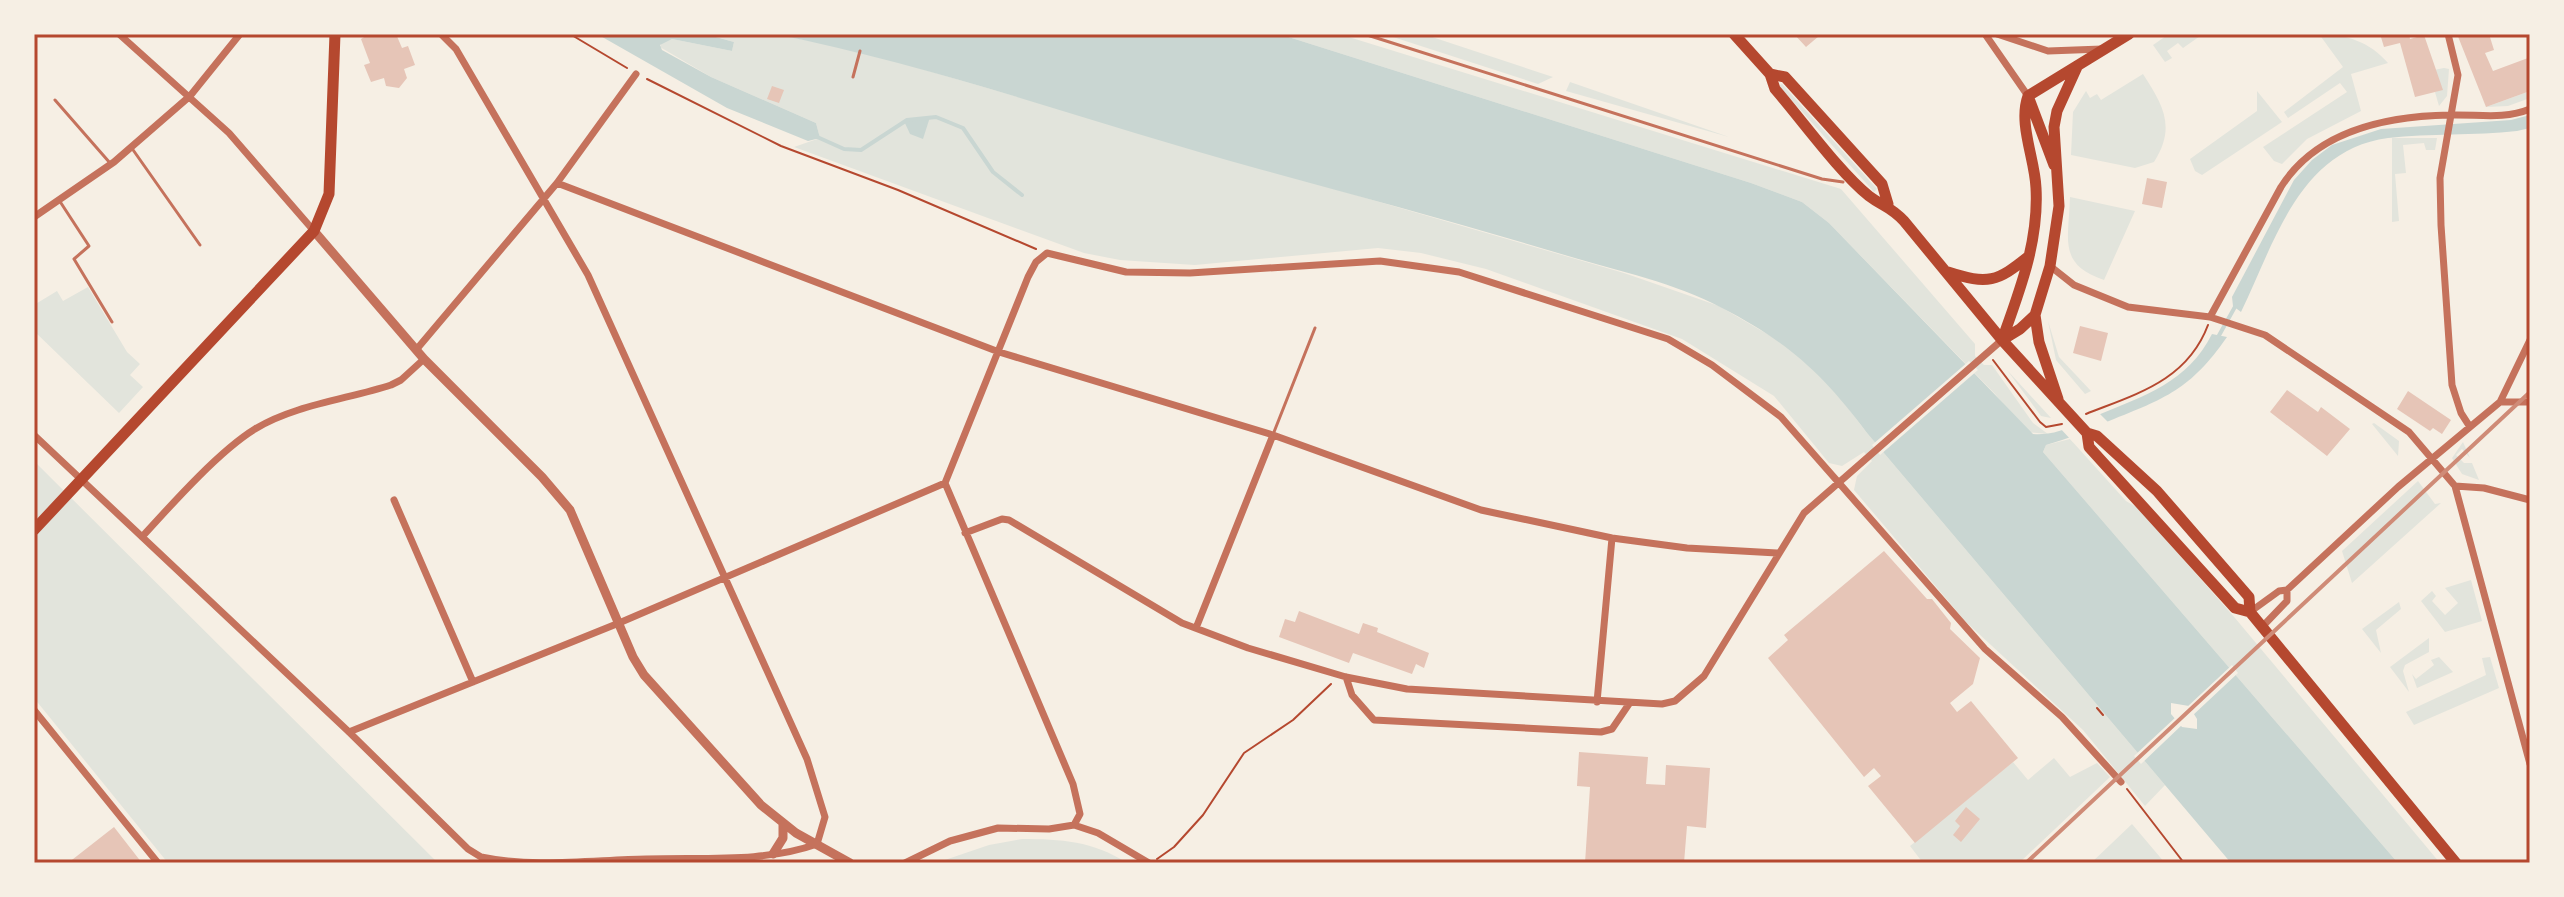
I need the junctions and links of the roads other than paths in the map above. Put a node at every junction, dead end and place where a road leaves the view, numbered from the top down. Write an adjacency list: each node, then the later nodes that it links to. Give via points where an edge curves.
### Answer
1 (119, 34): 17 (street)
2 (240, 34): 17 (street)
3 (335, 34): 31 (main road, via 329,194)
4 (441, 34): 27 (street, via 456,49)
5 (1364, 34): 25 (lane)
6 (1734, 34): 15 (main road)
7 (1985, 34): 18 (street)
8 (1997, 34): 11 (street, via 2048,51)
9 (2129, 34): 11 (main road)
10 (2448, 34): 21 (street, via 2458,75)
11 (2104, 49): 13 (main road)
12 (860, 51): 16 (lane)
13 (2077, 67): 18 (main road); 24 (main road, via 2057,111)
14 (636, 74): 26 (street)
15 (1770, 74): 29 (main road, via 1775,89 1870,197); 29 (main road, via 1785,77 1882,184)
16 (853, 77)
17 (190, 96): 22 (street); 31 (street)
18 (2028, 96): 24 (main road); 33 (main road, via 2025,115 2037,187)
19 (55, 100): 23 (lane)
20 (2530, 109): 21 (street)
21 (2450, 119): 37 (street, via 2372,124 2333,137 2307,154 2281,187); 48 (street, via 2440,178 2441,225 2452,385)
22 (131, 147): 23 (street); 32 (lane)
23 (111, 164): 28 (street)
24 (2057, 169): 34 (main road, via 2057,229)
25 (1843, 182)
26 (557, 183): 27 (street); 43 (street)
27 (543, 196): 42 (street); 64 (street, via 626,352)
28 (59, 200): 30 (street); 38 (lane, via 89,246 74,259)
29 (1888, 204): 35 (main road)
30 (34, 217)
31 (314, 231): 42 (street); 53 (main road)
32 (200, 245)
33 (2030, 256): 35 (main road, via 1987,281); 40 (main road)
34 (2050, 266): 36 (main road); 37 (street, via 2074,285 2128,307)
35 (1946, 271): 40 (main road)
36 (2035, 315): 40 (main road); 47 (main road)
37 (2214, 318): 52 (street, via 2265,335 2409,432)
38 (112, 322)
39 (1315, 328): 51 (lane)
40 (2002, 340): 47 (main road); 54 (street)
41 (2530, 340): 45 (street)
42 (416, 350): 44 (street)
43 (999, 352): 51 (street); 54 (street, via 1036,262 1047,253 1126,272 1380,261 1459,272 1668,339 1760,398); 55 (street)
44 (424, 359): 61 (street, via 391,385 254,429); 67 (street, via 570,510)
45 (2500, 402): 46 (street); 48 (street)
46 (2530, 402)
47 (2062, 406): 49 (main road)
48 (2470, 427): 52 (street)
49 (2087, 433): 66 (main road, via 2089,447 2235,608); 66 (main road, via 2097,436 2157,491 2249,597)
50 (34, 435): 53 (street)
51 (1273, 435): 62 (street, via 1481,510); 69 (street)
52 (2432, 458): 56 (street); 65 (street)
53 (82, 481): 59 (main road); 61 (street)
54 (1836, 482): 63 (street, via 1804,513); 77 (street, via 1985,649 2062,717)
55 (945, 483): 60 (street); 64 (street)
56 (2455, 486): 58 (street); 76 (street)
57 (394, 500): 71 (street)
58 (2530, 500)
59 (34, 530)
60 (965, 533): 69 (street, via 1009,520); 79 (street, via 1073,784 1080,814)
61 (142, 537): 75 (street)
62 (1612, 538): 63 (street); 72 (street)
63 (1777, 553): 73 (street, via 1704,676 1675,701)
64 (726, 578): 67 (street); 80 (street, via 807,759 825,817)
65 (2287, 590): 66 (street); 68 (street, via 2287,601)
66 (2250, 612): 68 (main road)
67 (619, 623): 71 (street); 78 (street, via 644,675)
68 (2262, 627): 86 (main road)
69 (1196, 628): 70 (street)
70 (1346, 677): 72 (street, via 1407,689); 73 (street, via 1352,695 1374,720 1601,732 1612,729)
71 (473, 682): 75 (street)
72 (1597, 702): 73 (street)
73 (1629, 704)
74 (34, 710): 82 (street)
75 (349, 732): 81 (street, via 481,857 575,861)
76 (2530, 764)
77 (2121, 782)
78 (783, 823): 80 (street); 81 (street, via 783,838)
79 (1074, 825): 84 (street, via 998,828 950,841); 85 (street)
80 (817, 844): 81 (street); 83 (street)
81 (773, 854)
82 (158, 863)
83 (850, 863)
84 (905, 863)
85 (1149, 863)
86 (2456, 863)

